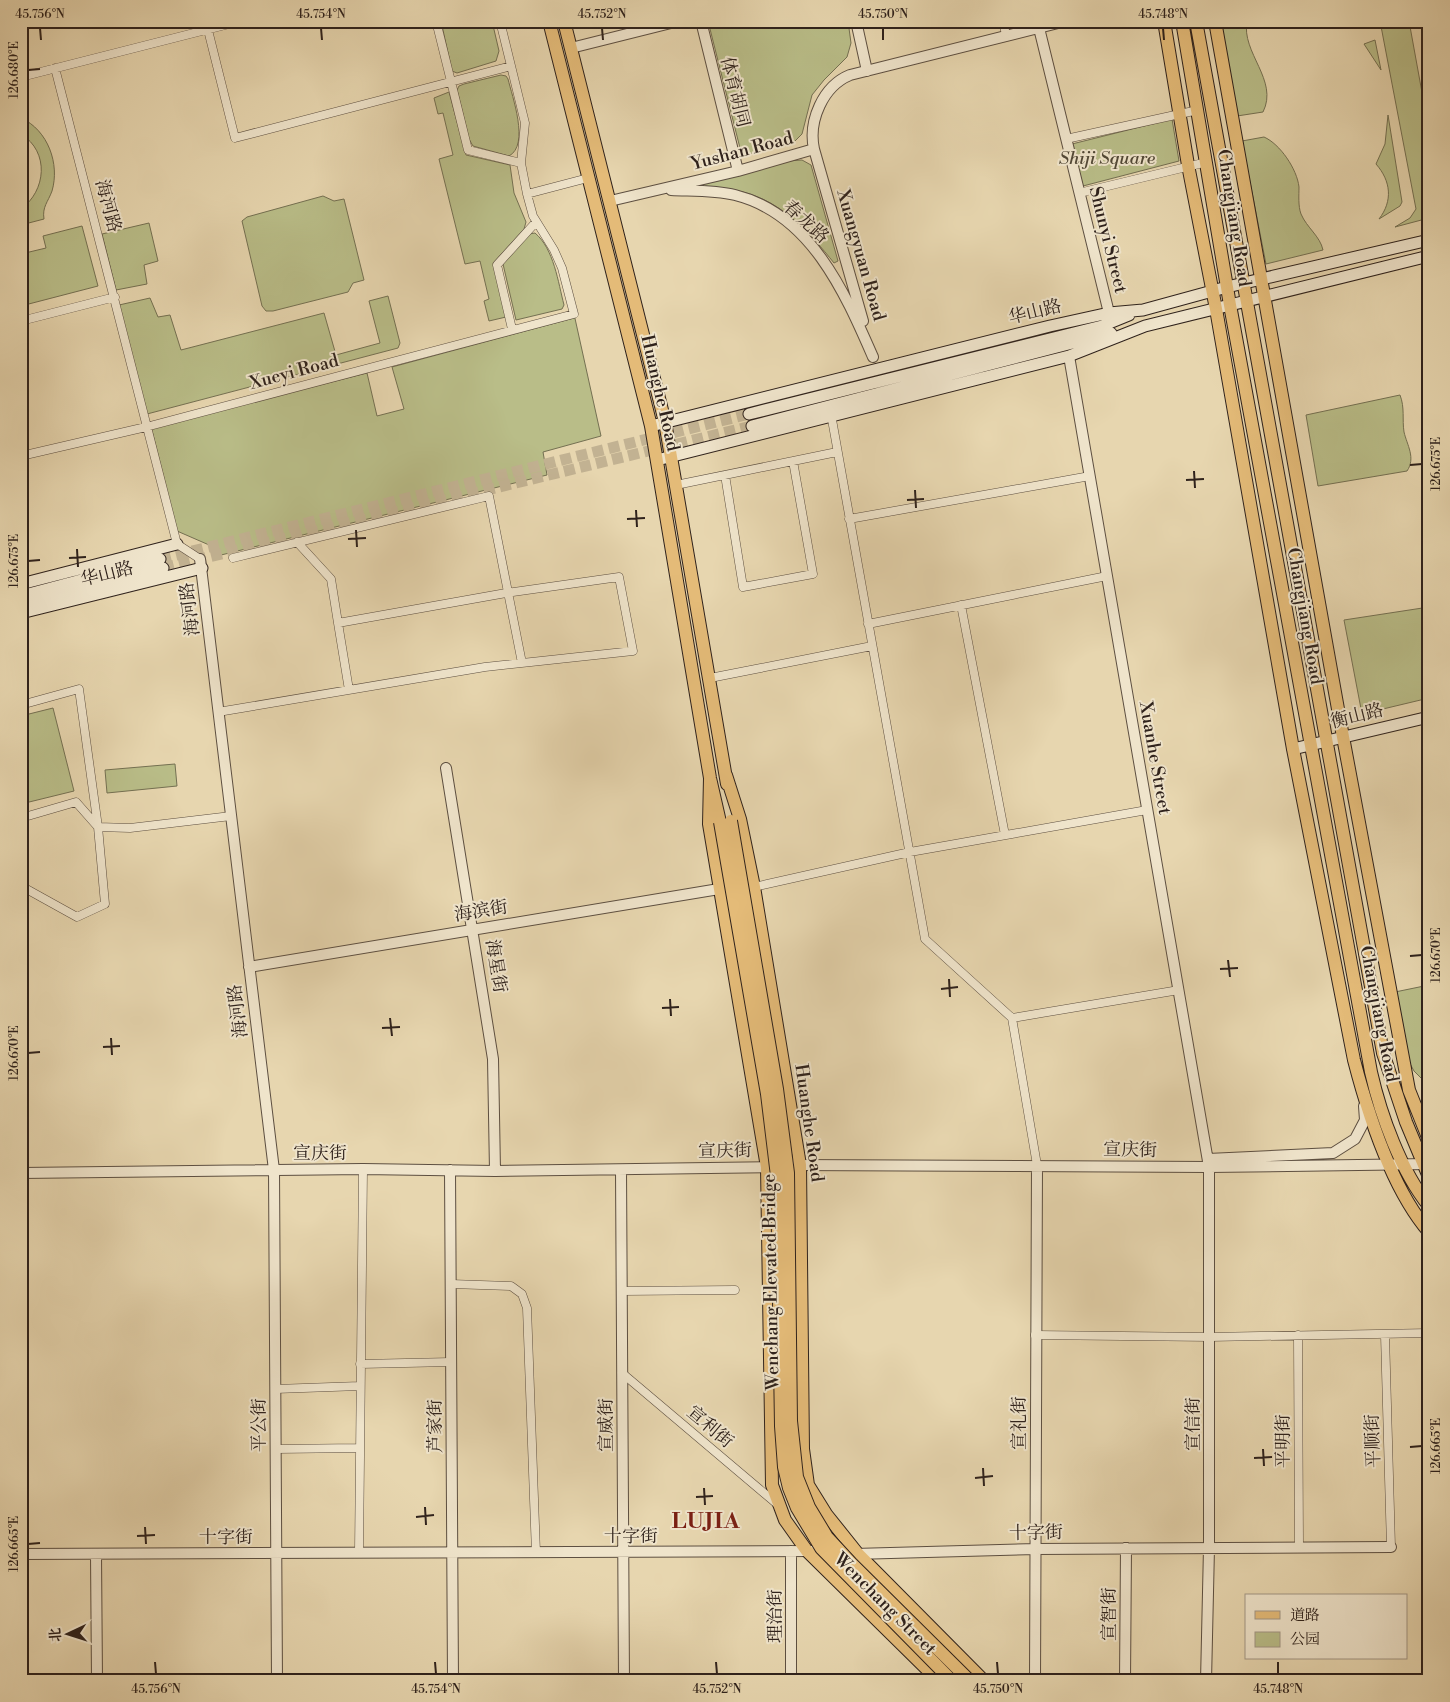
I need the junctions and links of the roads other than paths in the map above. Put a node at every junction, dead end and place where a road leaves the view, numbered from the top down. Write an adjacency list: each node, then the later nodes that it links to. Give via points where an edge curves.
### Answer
1 (241, 21): 16 (street)
2 (436, 21): 23 (street)
3 (500, 21): 19 (street)
4 (549, 21): 32 (main road, Huanghe Road)
5 (564, 21): 18 (main road, Huanghe Road)
6 (679, 21): 18 (street)
7 (700, 21): 31 (street, 体育胡同)
8 (856, 21): 21 (street)
9 (1003, 21): 17 (street)
10 (1066, 21): 15 (street, Yushan Road)
11 (1164, 21): 25 (main road)
12 (1182, 21): 24 (main road, Changjiang Road)
13 (1196, 21): 41 (main road, Changjiang Road)
14 (1215, 21): 40 (main road)
15 (1039, 28): 17 (street, Yushan Road); 26 (street, Shunyi Street)
16 (208, 30): 20 (street); 23 (street, via 235,138)
17 (1006, 35): 21 (street, Yushan Road)
18 (571, 48): 36 (main road, Huanghe Road)
19 (511, 66): 23 (street); 29 (street, via 525,123)
20 (55, 68): 22 (street); 45 (street, 海河路)
21 (867, 71): 27 (street, Yushan Road, via 845,77 829,90 814,122)
22 (21, 77)
23 (451, 81): 29 (street, via 468,150)
24 (1198, 110): 25 (street); 28 (main road, Changjiang Road)
25 (1179, 113): 26 (street); 30 (main road)
26 (1066, 139): 34 (street, Shunyi Street)
27 (814, 149): 31 (street, Yushan Road); 55 (street, Xuangyuan Road)
28 (1207, 162): 30 (street); 42 (main road, Changjiang Road)
29 (522, 163): 35 (street)
30 (1188, 165): 34 (street); 43 (main road)
31 (738, 171): 33 (street, Yushan Road)
32 (588, 178): 35 (street); 59 (main road, Huanghe Road)
33 (660, 190): 36 (street, Yushan Road); 55 (street, 春龙路, via 734,195 777,214 826,263 852,309)
34 (1080, 193): 50 (street, Shunyi Street)
35 (527, 194): 37 (street)
36 (610, 201): 58 (main road, Huanghe Road)
37 (536, 222): 53 (street, via 497,265); 53 (street, Xueyi Road, via 562,268 574,314)
38 (1429, 240): 40 (main road, 华山路)
39 (1429, 256): 44 (main road)
40 (1260, 280): 41 (main road, 华山路); 44 (main road)
41 (1243, 284): 42 (main road, 华山路); 46 (main road, Changjiang Road)
42 (1227, 288): 43 (main road, 华山路); 47 (main road, Changjiang Road)
43 (1212, 291): 48 (main road); 49 (main road, 华山路)
44 (1263, 296): 46 (main road); 90 (main road)
45 (115, 297): 51 (street); 60 (street, 海河路)
46 (1246, 301): 47 (main road); 91 (main road, Changjiang Road)
47 (1230, 305): 48 (main road); 92 (main road, Changjiang Road)
48 (1216, 309): 52 (main road); 93 (main road)
49 (1142, 310): 50 (main road, 华山路); 52 (main road, via 1102,326 750,420)
50 (1109, 313): 56 (main road, 华山路)
51 (21, 321)
52 (1145, 326): 54 (main road)
53 (512, 329): 60 (street, Xueyi Road)
54 (1069, 356): 57 (main road); 67 (street, Xuanhe Street)
55 (873, 357): 56 (street, Xuangyuan Road)
56 (877, 370): 58 (main road, 华山路)
57 (831, 414): 61 (street); 63 (main road)
58 (665, 422): 59 (main road, 华山路); 63 (main road, Huanghe Road)
59 (651, 426): 64 (main road, Huanghe Road)
60 (146, 427): 62 (street, Xueyi Road); 71 (street, 海河路)
61 (837, 452): 65 (street); 69 (street)
62 (21, 456)
63 (671, 456): 64 (main road); 68 (main road, Huanghe Road)
64 (657, 460): 96 (main road, Huanghe Road)
65 (793, 461): 66 (street); 66 (street, via 812,574 743,586)
66 (725, 475): 68 (street)
67 (1090, 476): 69 (street); 74 (street, Xuanhe Street)
68 (676, 486): 85 (main road, Huanghe Road)
69 (849, 519): 82 (street)
70 (297, 542): 72 (street); 76 (street, via 489,496); 81 (street, via 331,579)
71 (177, 544): 73 (street, 海河路); 75 (main road)
72 (233, 558)
73 (201, 563): 80 (main road, 华山路); 88 (street, 海河路)
74 (1107, 576): 79 (street); 97 (street, Xuanhe Street)
75 (21, 584)
76 (506, 593): 81 (street); 84 (street); 84 (street, via 619,577 634,651)
77 (21, 596): 78 (main road, 华山路, via 161,563)
78 (21, 605)
79 (961, 605): 82 (street); 102 (street)
80 (21, 613)
81 (338, 623): 86 (street)
82 (868, 624): 83 (street)
83 (872, 646): 85 (street); 103 (street)
84 (522, 663): 86 (street)
85 (710, 678): 95 (main road, Huanghe Road)
86 (349, 690): 88 (street)
87 (21, 705): 101 (street, via 79,689)
88 (218, 712): 98 (street, 海河路)
89 (1429, 717): 90 (main road, 衡山路)
90 (1342, 737): 91 (main road, 衡山路); 112 (main road, via 1409,1090)
91 (1327, 741): 92 (main road, 衡山路); 116 (main road, Changjiang Road, via 1383,1053)
92 (1312, 745): 93 (main road, 衡山路); 115 (main road, Changjiang Road, via 1371,1072)
93 (1293, 749): 111 (main road)
94 (446, 768): 107 (street, 海星街)
95 (726, 775): 100 (main road, Huanghe Road); 105 (main road, Huanghe Road, via 740,819)
96 (710, 778): 100 (main road, Huanghe Road); 106 (main road, Huanghe Road, via 709,824)
97 (1148, 810): 102 (street); 109 (street, Xuanhe Street)
98 (231, 816): 101 (street, via 130,828); 108 (street, 海河路)
99 (21, 818): 101 (street, via 76,802)
100 (725, 822): 166 (main road, Wenchang Elevated Bridge, bridge, via 775,1159 779,1217 781,1433 788,1488 821,1548); 167 (main road, Wenchang Elevated Bridge, bridge, via 777,1089 788,1172 791,1421 797,1477 809,1507 832,1543)
101 (98, 827): 104 (street, via 105,904 76,917)
102 (1005, 835): 103 (street)
103 (910, 852): 105 (street); 110 (street, via 925,938)
104 (21, 886)
105 (754, 887): 117 (main road, Huanghe Road)
106 (719, 889): 107 (street, 海滨街); 119 (main road, Huanghe Road)
107 (473, 929): 108 (street, 海滨街); 124 (street, 海星街, via 494,1059)
108 (249, 967): 121 (street, 海河路)
109 (1179, 990): 110 (street); 113 (street, Xuanhe Street)
110 (1012, 1018): 118 (street)
111 (1364, 1097): 113 (street, via 1365,1120 1360,1130 1355,1138 1333,1153); 114 (main road)
112 (1429, 1140)
113 (1209, 1163): 114 (street, 宣庆街); 118 (street, 宣庆街); 136 (street, 宣信街)
114 (1389, 1163): 115 (street, 宣庆街); 128 (main road, via 1413,1210)
115 (1403, 1163): 116 (street, 宣庆街); 127 (main road, Changjiang Road)
116 (1425, 1163): 126 (main road, Changjiang Road)
117 (800, 1165): 118 (street, 宣庆街); 119 (street, 宣庆街); 159 (main road, Huanghe Road, via 803,1449 808,1485)
118 (1037, 1165): 133 (street, 宣礼街)
119 (767, 1167): 123 (street, 宣庆街); 144 (main road, Huanghe Road, via 772,1485)
120 (362, 1169): 121 (street, 宣庆街); 122 (street, 宣庆街); 138 (street)
121 (274, 1170): 125 (street, 宣庆街); 141 (street, 平公街)
122 (450, 1170): 124 (street, 宣庆街); 129 (street, 芦家街)
123 (621, 1170): 124 (street, 宣庆街); 131 (street, 宣威街)
124 (495, 1171)
125 (21, 1172)
126 (1429, 1177)
127 (1429, 1206)
128 (1429, 1232)
129 (451, 1284): 137 (street, 芦家街); 156 (street, via 511,1286 522,1294 527,1308)
130 (735, 1290): 131 (street)
131 (622, 1291): 139 (street, 宣威街)
132 (1429, 1333): 135 (street)
133 (1035, 1335): 136 (street); 149 (street, 宣礼街)
134 (1298, 1335): 135 (street); 136 (street); 145 (street, 平明街)
135 (1385, 1335): 146 (street, 平顺街)
136 (1210, 1337): 148 (street, 宣信街)
137 (451, 1362): 138 (street); 155 (street, 芦家街)
138 (360, 1364): 140 (street)
139 (622, 1373): 144 (street, 宣利街); 152 (street, 宣威街)
140 (360, 1386): 141 (street); 142 (street)
141 (275, 1389): 143 (street, 平公街)
142 (359, 1448): 143 (street); 154 (street)
143 (276, 1449): 153 (street, 平公街)
144 (778, 1504): 151 (main road, Huanghe Road)
145 (1299, 1547): 146 (street, 十字街); 148 (street, 十字街)
146 (1391, 1547)
147 (1126, 1548): 148 (street, 十字街); 149 (street, 十字街); 170 (street, 宣智街)
148 (1209, 1548): 171 (street, 宣信街)
149 (1036, 1549): 159 (street, 十字街); 169 (street, 宣礼街)
150 (791, 1551): 151 (street, 十字街); 152 (street, 十字街); 164 (street, 理治街)
151 (807, 1551): 159 (street, 十字街); 165 (main road, Wenchang Street)
152 (623, 1552): 156 (street, 十字街); 163 (street, 宣威街)
153 (276, 1553): 154 (street, 十字街); 158 (street, 十字街); 161 (street, 平公街)
154 (359, 1553): 155 (street, 十字街)
155 (452, 1553): 156 (street, 十字街); 162 (street, 芦家街)
156 (536, 1553)
157 (21, 1554): 158 (street, 十字街)
158 (96, 1554): 160 (street)
159 (858, 1554): 168 (main road, Wenchang Street)
160 (97, 1681)
161 (277, 1681)
162 (452, 1681)
163 (624, 1681)
164 (791, 1681)
165 (939, 1681)
166 (952, 1681)
167 (970, 1681)
168 (984, 1681)
169 (1035, 1681)
170 (1125, 1681)
171 (1206, 1681)

